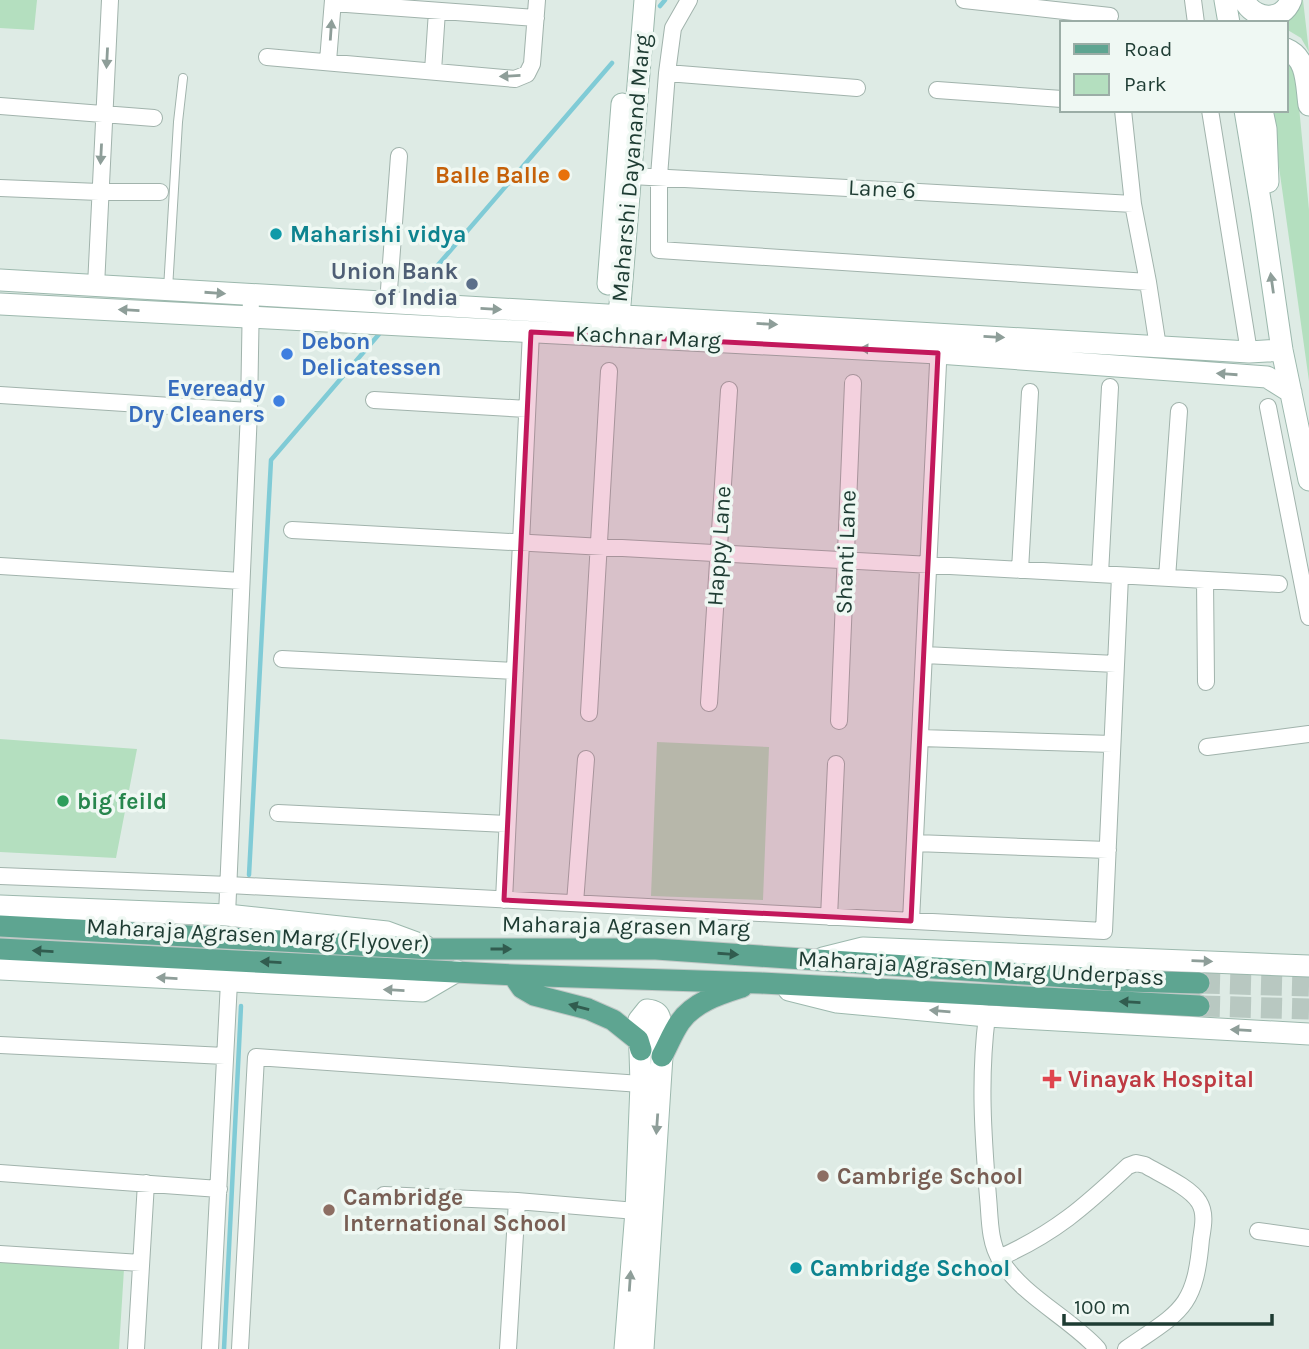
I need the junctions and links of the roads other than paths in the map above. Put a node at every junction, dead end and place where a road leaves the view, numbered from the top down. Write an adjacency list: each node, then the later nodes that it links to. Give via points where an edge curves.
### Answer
1 (110, 0): 32 (street, one-way to 32)
2 (537, 0): 14 (street)
3 (631, 0): 50 (street, Maharshi Dayanand Marg)
4 (645, 0): 35 (street, Maharshi Dayanand Marg)
5 (689, 0): 21 (street, via 673,28)
6 (964, 0): 13 (street)
7 (1193, 0): 15 (street)
8 (1226, 0): 16 (street)
9 (1244, 0): 10 (street, via 1254,13 1266,18 1280,13)
10 (1291, 0)
11 (333, 1): 12 (street); 19 (street, one-way to 11)
12 (437, 10): 14 (street); 20 (street)
13 (1109, 13)
14 (536, 18): 20 (street, one-way to 20, via 527,74 515,79)
15 (1196, 21)
16 (1230, 21)
17 (1288, 49): 27 (street, via 1302,65)
18 (267, 57): 19 (street)
19 (328, 61): 20 (street)
20 (433, 71)
21 (667, 73): 23 (street); 36 (street)
22 (183, 78): 45 (lane)
23 (857, 88)
24 (937, 90): 25 (street)
25 (1060, 99)
26 (0, 106): 32 (street)
27 (1309, 106)
28 (1123, 112): 40 (street)
29 (1210, 112): 55 (street)
30 (1245, 112): 41 (street)
31 (1262, 112): 41 (street, via 1268,192)
32 (103, 115): 33 (street); 38 (street, one-way to 38)
33 (154, 118)
34 (399, 156): 47 (street)
35 (632, 176): 36 (street, Lane 6); 50 (street, Maharshi Dayanand Marg)
36 (659, 176): 40 (street, Lane 6); 43 (street, via 659,250)
37 (0, 188): 38 (street)
38 (99, 192): 39 (street); 44 (street)
39 (160, 192)
40 (1133, 204): 43 (street)
41 (1262, 212): 54 (street, one-way to 41)
42 (0, 280): 44 (street, Kachnar Marg)
43 (1148, 282): 53 (street)
44 (96, 286): 45 (street, Kachnar Marg)
45 (168, 289): 46 (street, Kachnar Marg, one-way to 46)
46 (251, 295): 47 (street, Kachnar Marg); 49 (street)
47 (387, 303): 50 (street, Kachnar Marg, one-way to 50)
48 (0, 304): 49 (street, Kachnar Marg, one-way to 48)
49 (249, 317): 51 (street, Kachnar Marg); 66 (street)
50 (612, 326): 51 (street, Kachnar Marg); 52 (street, Kachnar Marg)
51 (531, 332): 65 (street)
52 (939, 344): 53 (street, Kachnar Marg, one-way to 53); 61 (street, Kachnar Marg, one-way to 52, via 1267,377); 74 (street)
53 (1158, 347): 55 (street, Kachnar Marg)
54 (1282, 350): 55 (street, Kachnar Marg); 61 (street)
55 (1249, 352)
56 (609, 371): 71 (street)
57 (853, 383): 73 (street, Shanti Lane)
58 (1110, 387): 77 (street)
59 (729, 390): 72 (street, Happy Lane)
60 (1030, 392): 76 (street)
61 (1291, 392): 68 (street)
62 (0, 395): 66 (street)
63 (374, 400): 65 (street)
64 (1268, 407): 83 (street)
65 (527, 409): 70 (street)
66 (249, 411): 81 (street)
67 (1180, 411): 79 (street)
68 (1309, 480)
69 (292, 530): 70 (street)
70 (521, 543): 71 (street); 87 (street)
71 (598, 547): 72 (street); 90 (street)
72 (718, 554): 73 (street); 89 (street, Happy Lane)
73 (846, 561): 74 (street); 91 (street, Shanti Lane)
74 (928, 565): 76 (street); 84 (street)
75 (0, 566): 81 (street)
76 (1020, 570): 77 (street)
77 (1100, 575): 78 (street)
78 (1120, 576): 79 (street); 86 (street)
79 (1167, 578): 80 (street)
80 (1205, 580): 82 (street); 88 (street)
81 (242, 581): 103 (street)
82 (1279, 584)
83 (1309, 617)
84 (924, 655): 86 (street); 93 (street)
85 (282, 659): 87 (street)
86 (1116, 664): 94 (street)
87 (515, 671): 99 (street)
88 (1206, 682)
89 (709, 703)
90 (589, 713)
91 (839, 721)
92 (1309, 734): 95 (street)
93 (920, 738): 94 (street); 100 (street)
94 (1112, 744): 101 (street)
95 (1207, 747)
96 (586, 759): 105 (street)
97 (836, 764): 108 (street)
98 (278, 813): 99 (street)
99 (508, 824): 104 (street)
100 (915, 843): 101 (street); 109 (street)
101 (1108, 850): 109 (street, via 1104,931)
102 (0, 876): 103 (street)
103 (229, 885): 104 (street); 107 (street)
104 (504, 900): 105 (street)
105 (576, 903): 108 (street)
106 (0, 906): 107 (street)
107 (227, 915): 112 (street, via 387,932)
108 (829, 917): 109 (street)
109 (911, 921)
110 (0, 926): 112 (main road, Maharaja Agrasen Marg (Flyover))
111 (0, 949): 116 (main road, Maharaja Agrasen Marg (Flyover), one-way to 111)
112 (432, 949): 113 (main road, Maharaja Agrasen Marg, one-way to 113, via 656,949)
113 (817, 960): 114 (street, one-way to 114, via 863,947); 120 (main road, Maharaja Agrasen Marg Underpass)
114 (1309, 966)
115 (0, 968): 118 (street, one-way to 115)
116 (457, 971): 117 (main road, Maharaja Agrasen Marg (Flyover)); 118 (street, one-way to 118, via 423,991)
117 (513, 975): 119 (main road); 125 (main road, one-way to 117, via 613,1020 534,995)
118 (229, 982): 126 (street)
119 (757, 983): 121 (main road, Maharaja Agrasen Marg Underpass, one-way to 119); 122 (street, one-way to 119, via 837,1002); 125 (main road, via 694,1008)
120 (1199, 983)
121 (1199, 1006)
122 (987, 1016): 123 (street, one-way to 122); 137 (street, via 981,1118 992,1236)
123 (1309, 1034)
124 (0, 1045): 126 (street)
125 (651, 1053): 127 (street); 144 (street, one-way to 144)
126 (225, 1056): 130 (street)
127 (640, 1084): 133 (street); 141 (street, via 256,1057)
128 (0, 1173): 129 (street)
129 (146, 1184): 130 (street); 138 (street)
130 (219, 1189): 140 (street)
131 (384, 1195): 132 (street)
132 (517, 1201): 133 (street); 142 (street)
133 (636, 1211): 143 (street, one-way to 133)
134 (1258, 1231): 135 (street)
135 (1309, 1238)
136 (0, 1254): 138 (street)
137 (999, 1258): 145 (street, via 1017,1280); 146 (street, via 1050,1233 1136,1163 1192,1194 1204,1216 1193,1291 1183,1307)
138 (141, 1263): 139 (street)
139 (136, 1349)
140 (210, 1349)
141 (240, 1349)
142 (508, 1349)
143 (625, 1349)
144 (643, 1349)
145 (1098, 1349)
146 (1126, 1349)

